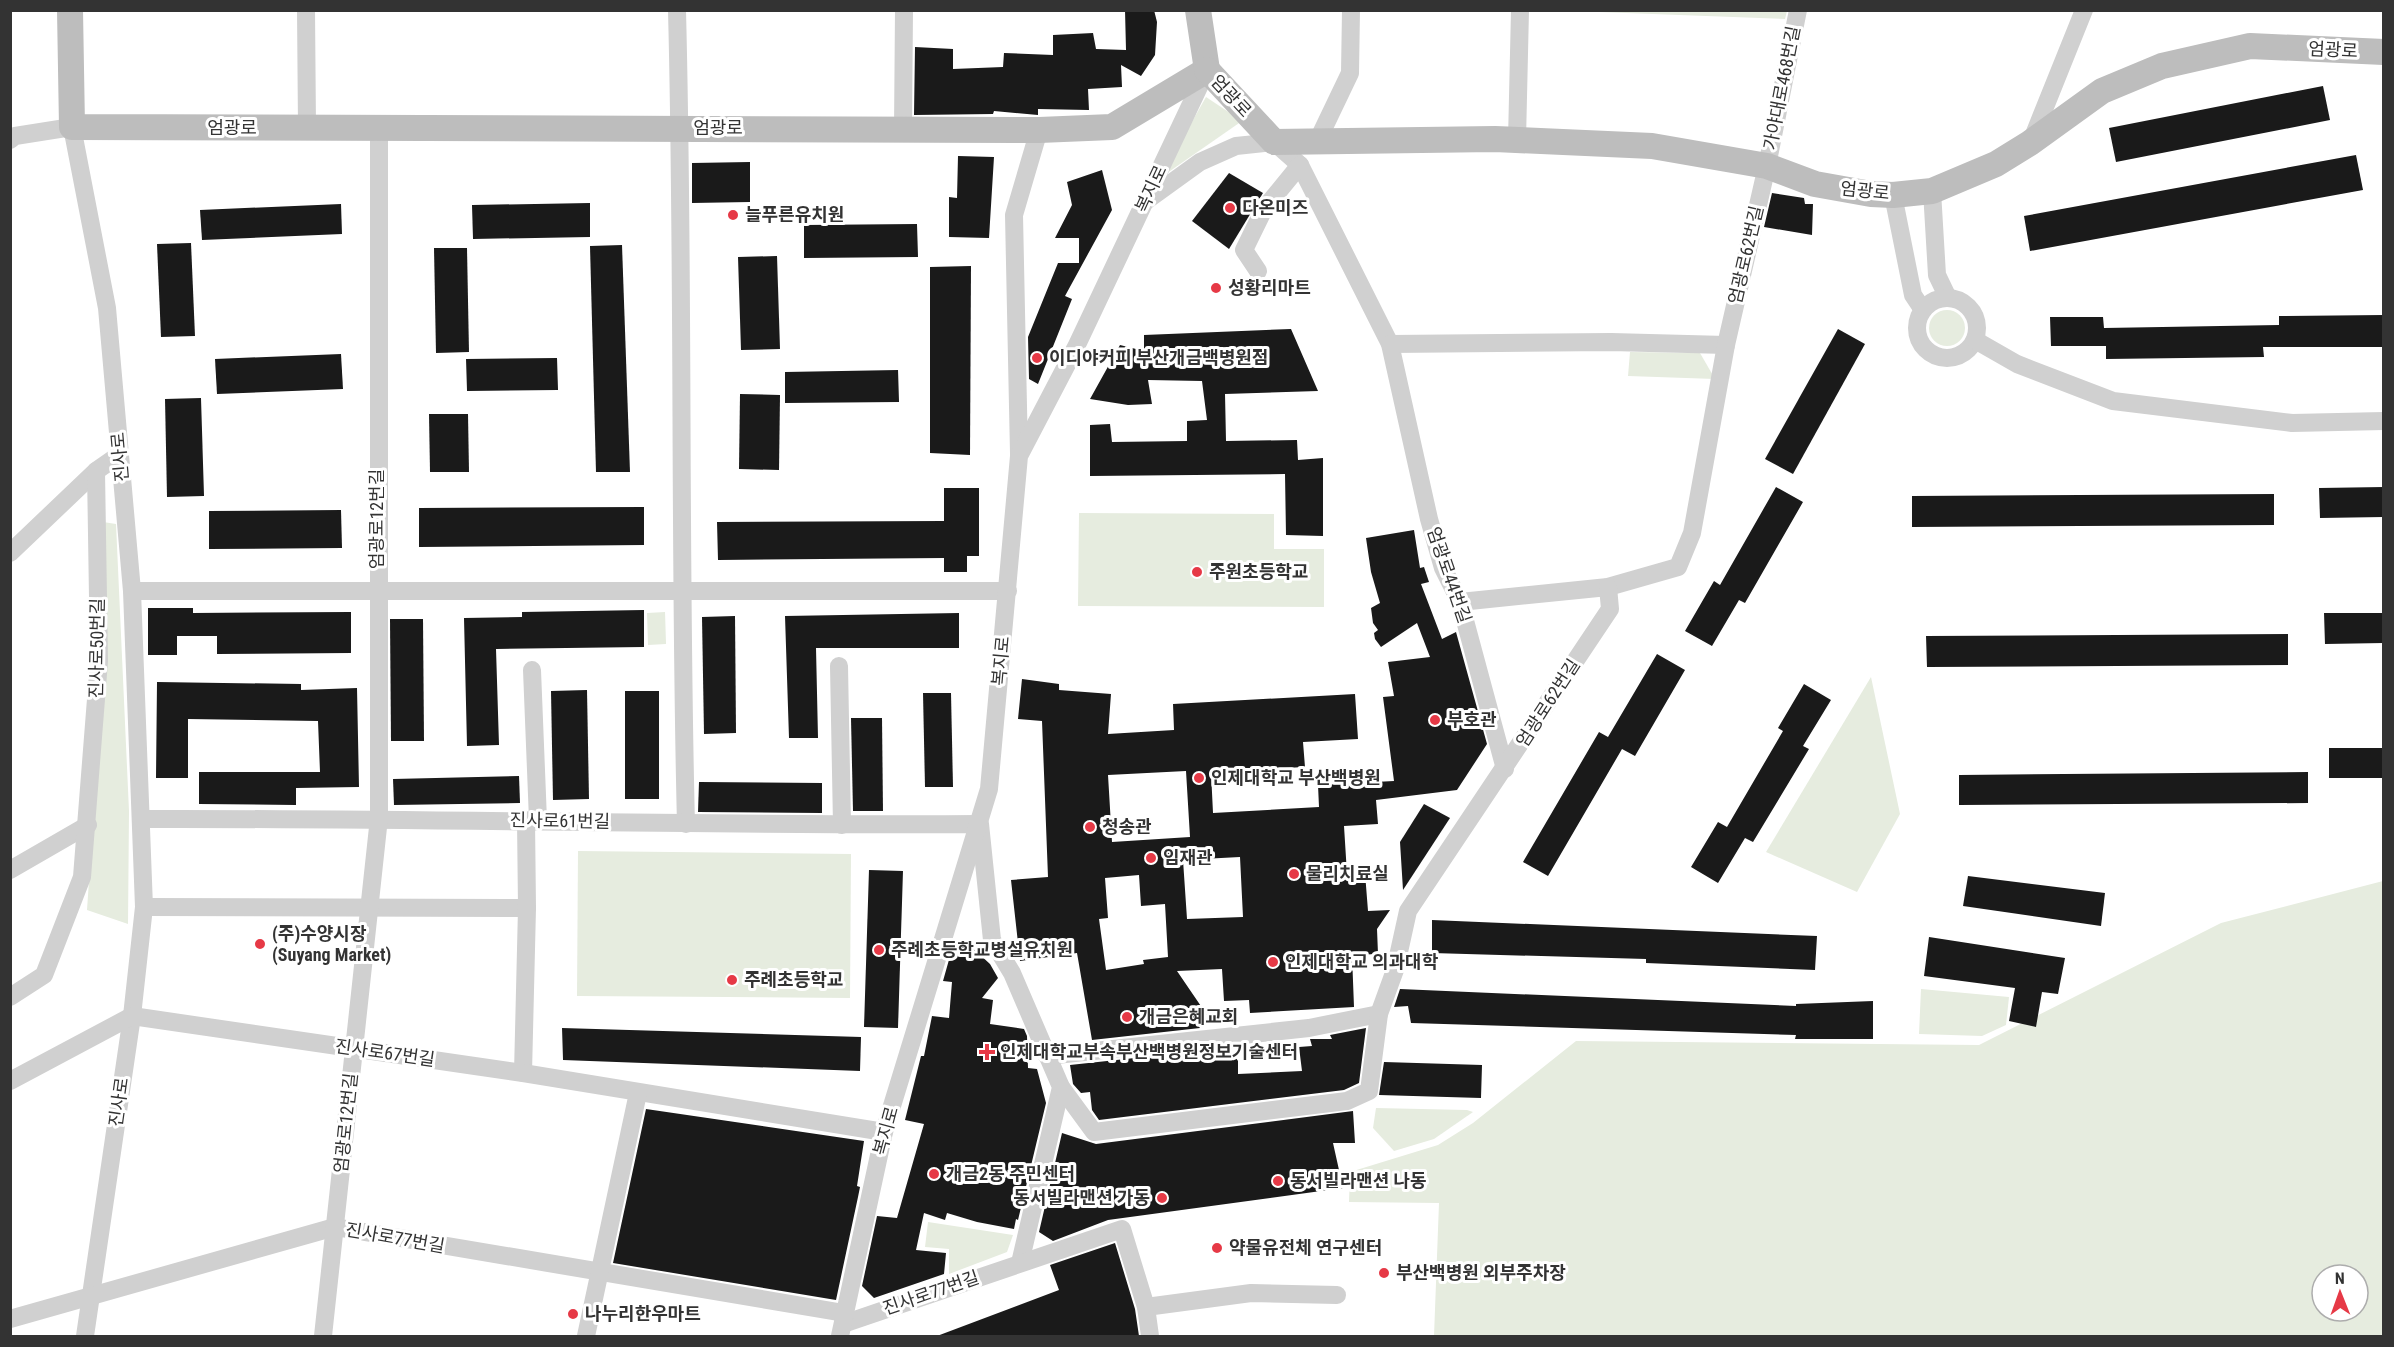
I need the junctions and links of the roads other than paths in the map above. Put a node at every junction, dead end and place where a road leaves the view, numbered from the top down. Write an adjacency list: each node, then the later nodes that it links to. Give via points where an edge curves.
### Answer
1 (70, 10): 12 (main road, 진사로)
2 (306, 10): 13 (street)
3 (677, 10): 15 (street)
4 (904, 10): 16 (street)
5 (1198, 10): 11 (main road)
6 (1351, 10): 21 (street, via 1350,73)
7 (1520, 10): 19 (street)
8 (1798, 10): 24 (street, 가야대로468번길)
9 (2084, 10): 22 (street)
10 (2384, 52): 22 (main road, 엄광로, via 2250,46 2162,66 2102,91)
11 (1207, 70): 17 (main road, 엄광로, via 1112,127); 20 (main road, 엄광로); 27 (street, 복지로)
12 (72, 127): 13 (main road, 엄광로); 18 (street); 35 (street, 진사로, via 107,308)
13 (307, 128): 14 (main road, 엄광로)
14 (379, 128): 15 (main road, 엄광로); 41 (street, 엄광로12번길)
15 (680, 128): 16 (main road, 엄광로); 42 (street)
16 (903, 129): 17 (main road, 엄광로)
17 (1039, 130): 36 (street, via 1014,215)
18 (10, 140)
19 (1517, 140): 21 (main road, 엄광로); 24 (main road, 엄광로, via 1652,146)
20 (1274, 142): 21 (main road, 엄광로); 23 (street, 엄광로44번길); 27 (street, via 1236,146 1200,162)
21 (1317, 142)
22 (2030, 143): 25 (main road, 엄광로, via 1996,164)
23 (1300, 165): 28 (street, via 1264,208 1244,250); 32 (street, 엄광로44번길)
24 (1767, 166): 26 (main road, 엄광로, via 1815,184 1871,195); 33 (street, 엄광로62번길)
25 (1932, 191): 26 (main road, 엄광로); 29 (street, via 1937,275)
26 (1893, 195): 30 (street, via 1913,295)
27 (1145, 202): 36 (street, 복지로)
28 (1258, 271)
29 (1948, 298): 30 (street, via 1930,303); 31 (street, via 1958,300 1973,312)
30 (1923, 310): 31 (street, via 1918,336 1935,356 1954,358)
31 (1975, 340): 34 (street, via 2016,364 2113,401 2292,423)
32 (1390, 344): 33 (street); 44 (street, 엄광로44번길, via 1440,558)
33 (1726, 345): 39 (street, 엄광로62번길, via 1692,533 1678,567)
34 (2384, 421)
35 (119, 455): 37 (street); 40 (street, 진사로)
36 (1019, 456): 43 (street, 복지로)
37 (96, 471): 38 (street); 53 (street, 진사로50번길, via 99,661)
38 (10, 553)
39 (1608, 587): 44 (street); 47 (street, 엄광로62번길, via 1610,609)
40 (132, 591): 41 (street); 49 (street, 진사로)
41 (377, 591): 42 (street); 48 (street, 엄광로12번길)
42 (681, 591): 43 (street); 51 (street)
43 (1008, 591): 52 (street, 복지로, via 989,789)
44 (1460, 603): 47 (street, 엄광로44번길)
45 (839, 666): 54 (street)
46 (532, 670): 50 (street)
47 (1505, 769): 60 (street, 엄광로62번길, via 1408,911 1395,970)
48 (379, 818): 49 (street, 진사로61번길); 50 (street, 진사로61번길); 58 (street, 엄광로12번길)
49 (141, 819): 56 (street, 진사로)
50 (532, 820): 51 (street, 진사로61번길); 57 (street)
51 (686, 824): 54 (street, 진사로61번길)
52 (980, 824): 54 (street, 진사로61번길); 63 (street, via 992,940 1012,973); 68 (street, 복지로)
53 (88, 825): 55 (street); 59 (street, 진사로50번길, via 82,877 44,975)
54 (842, 825)
55 (10, 870)
56 (144, 907): 58 (street); 61 (street, 진사로)
57 (527, 908): 58 (street); 64 (street)
58 (369, 909): 62 (street, 엄광로12번길)
59 (10, 997)
60 (1379, 1014): 63 (street, via 1309,1028); 66 (street, 엄광로62번길, via 1369,1091 1347,1101 1094,1132)
61 (132, 1016): 62 (street, 진사로67번길); 65 (street); 73 (street, 진사로)
62 (354, 1048): 64 (street, 진사로67번길); 69 (street, 엄광로12번길)
63 (1047, 1056): 66 (street)
64 (523, 1073): 67 (street, 진사로67번길)
65 (10, 1081)
66 (1061, 1087): 70 (street)
67 (638, 1093): 68 (street, 진사로67번길); 71 (street)
68 (884, 1132): 76 (street, 복지로)
69 (335, 1227): 71 (street, 진사로77번길); 73 (street, 진사로77번길); 78 (street, 엄광로12번길)
70 (1020, 1263): 74 (street, 진사로77번길, via 1122,1229); 76 (street, 진사로77번길)
71 (600, 1273): 76 (street, 진사로77번길); 79 (street)
72 (1337, 1294): 74 (street, via 1251,1293)
73 (90, 1296): 75 (street); 77 (street, 진사로)
74 (1146, 1307): 80 (street, 진사로77번길)
75 (10, 1319)
76 (842, 1324)
77 (85, 1336)
78 (323, 1336)
79 (586, 1336)
80 (1150, 1336)

